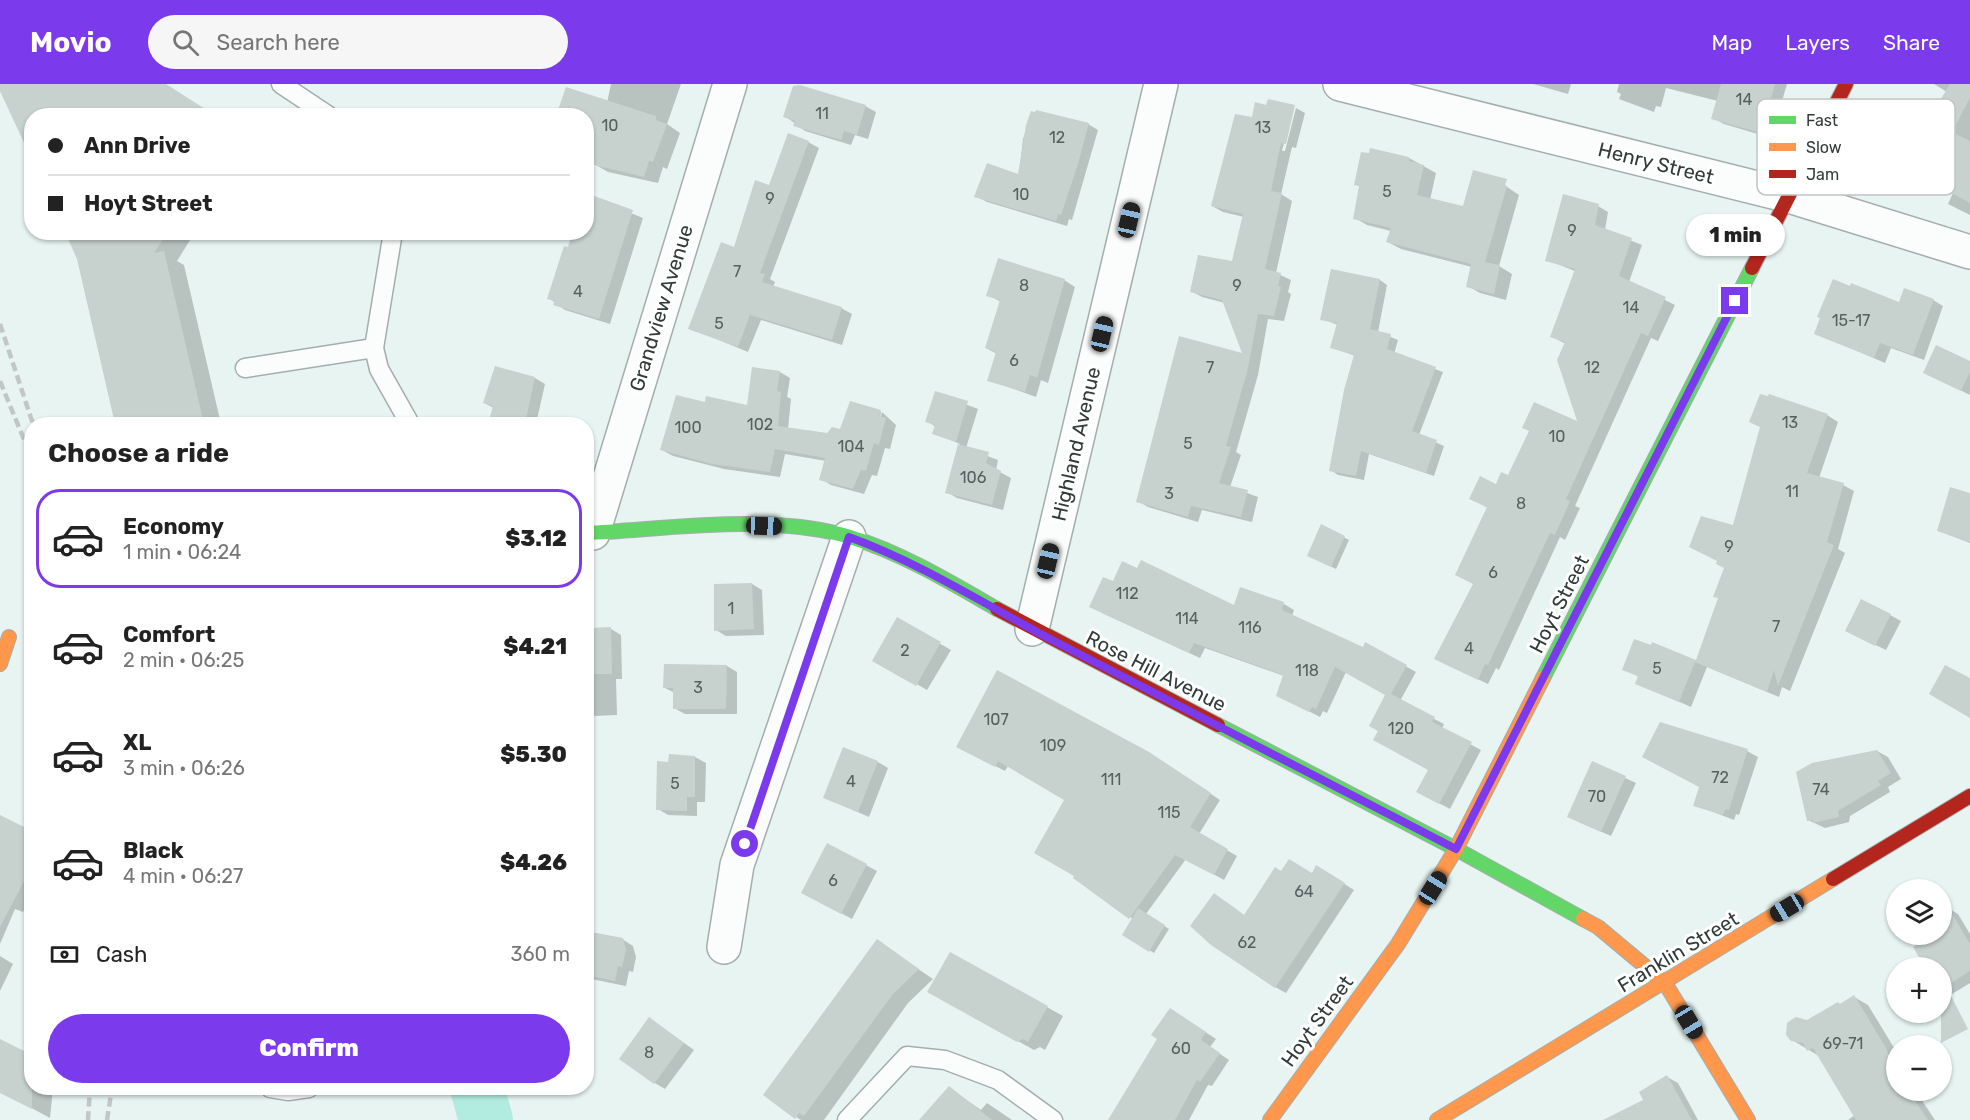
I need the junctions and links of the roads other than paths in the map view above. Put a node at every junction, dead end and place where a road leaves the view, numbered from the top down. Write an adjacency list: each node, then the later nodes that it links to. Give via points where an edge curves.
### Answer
1 (281, 84): 7 (lane)
2 (730, 84): 16 (street, Grandview Avenue)
3 (1161, 84): 20 (street, Highland Avenue)
4 (1340, 84): 8 (street, Henry Street)
5 (1846, 84): 6 (street, Hoyt Street)
6 (1838, 99)
7 (317, 108)
8 (1757, 188)
9 (1785, 195): 10 (street, Henry Street)
10 (1789, 196): 12 (street, Henry Street); 24 (street, Hoyt Street)
11 (392, 240): 13 (lane)
12 (1970, 252)
13 (375, 348): 14 (lane); 15 (lane, via 379,369)
14 (244, 368)
15 (406, 417)
16 (594, 520)
17 (594, 533): 18 (street, Rose Hill Avenue, via 747,525 799,527)
18 (849, 537): 20 (street, Rose Hill Avenue, via 933,573); 25 (street, via 737,865)
19 (24, 629): 21 (street)
20 (1032, 629): 24 (street, Rose Hill Avenue)
21 (5, 635): 22 (street)
22 (0, 664)
23 (1970, 796): 26 (street, Franklin Street)
24 (1456, 849): 26 (street, Rose Hill Avenue, via 1598,927); 29 (street, Hoyt Street, via 1398,944)
25 (724, 947)
26 (1665, 983): 30 (street, Franklin Street); 31 (street, Rose Hill Avenue)
27 (847, 1120): 28 (lane, via 907,1056 945,1060 998,1080)
28 (1053, 1120)
29 (1270, 1120)
30 (1437, 1120)
31 (1748, 1120)

